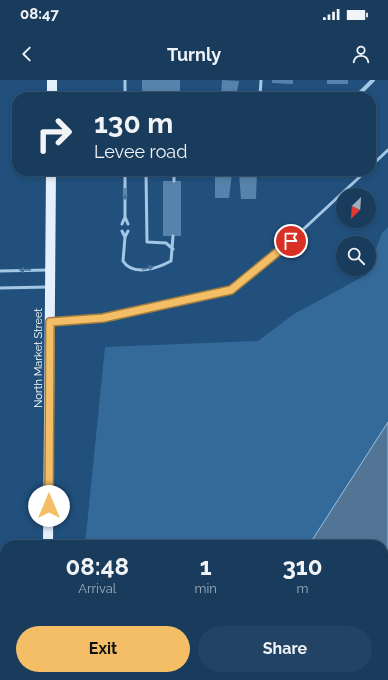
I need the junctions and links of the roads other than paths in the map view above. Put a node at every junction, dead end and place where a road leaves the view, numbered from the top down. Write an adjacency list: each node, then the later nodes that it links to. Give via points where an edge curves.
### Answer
1 (52, 80): 5 (main road)
2 (125, 80): 6 (lane)
3 (261, 80): 7 (lane)
4 (373, 80): 8 (street)
5 (52, 92)
6 (125, 92)
7 (260, 92)
8 (361, 92)
9 (388, 150): 10 (lane)
10 (376, 161)
11 (51, 176): 25 (main road, North Market Street)
12 (125, 176): 17 (lane, one-way to 17)
13 (146, 176): 24 (lane, via 147,242 166,243)
14 (174, 176): 16 (lane)
15 (361, 176): 29 (lane, via 280,251 231,290 103,318)
16 (174, 182)
17 (125, 217): 18 (lane); 19 (lane)
18 (122, 224)
19 (128, 224)
20 (122, 231): 23 (lane)
21 (128, 231): 23 (lane)
22 (173, 236): 24 (lane)
23 (125, 237): 24 (lane, one-way to 24, via 123,261 137,271 169,262 173,258)
24 (173, 249)
25 (51, 270): 26 (lane, one-way to 26); 27 (main road, North Market Street)
26 (0, 271)
27 (50, 287): 28 (lane); 29 (main road, North Market Street)
28 (0, 288)
29 (50, 322): 30 (main road, North Market Street)
30 (48, 540)

